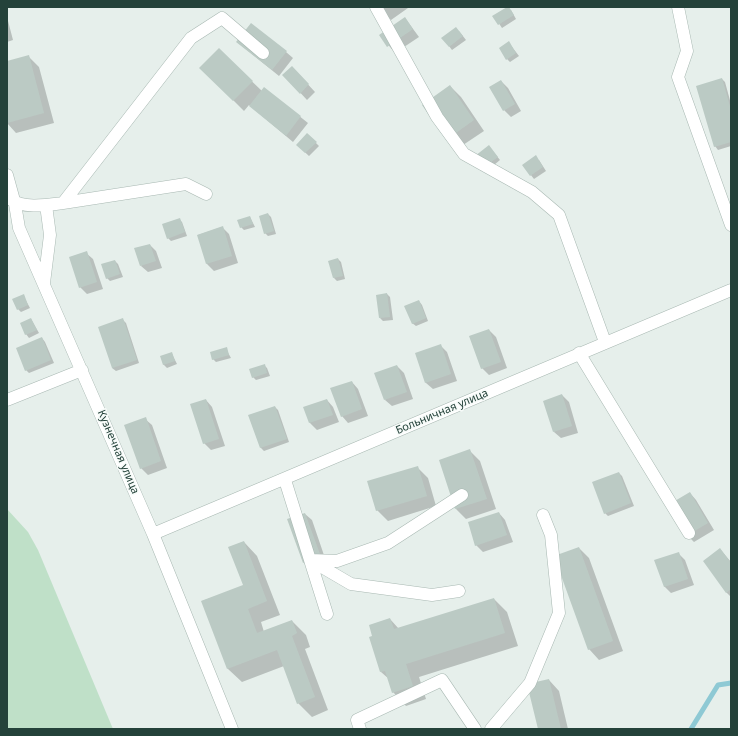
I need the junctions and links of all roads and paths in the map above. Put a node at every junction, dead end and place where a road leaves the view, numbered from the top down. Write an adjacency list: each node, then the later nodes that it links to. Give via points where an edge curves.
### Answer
1 (376, 7): 12 (street, via 437,117 464,154 532,192 559,216)
2 (678, 7): 9 (street, via 687,51 678,77)
3 (263, 53): 7 (street, via 222,18 191,38)
4 (7, 175): 6 (street, Кузнечная улица)
5 (206, 194): 7 (street, via 186,184)
6 (11, 201): 8 (street); 10 (street, Кузнечная улица)
7 (62, 203): 8 (street)
8 (46, 205): 10 (street, via 50,235)
9 (731, 225)
10 (44, 284): 14 (street, Кузнечная улица)
11 (731, 290): 12 (street, Больничная улица)
12 (605, 342): 13 (street, Больничная улица)
13 (579, 353): 16 (street, Больничная улица); 19 (street)
14 (82, 370): 15 (street); 20 (street, Кузнечная улица)
15 (7, 400)
16 (285, 480): 20 (street, Больничная улица); 21 (street)
17 (462, 495): 21 (street, via 388,543 338,561)
18 (543, 514): 27 (street, via 551,535 559,613 530,683)
19 (689, 533)
20 (153, 534): 24 (street, Кузнечная улица)
21 (310, 560): 22 (street, via 350,584 432,596); 23 (street)
22 (459, 591)
23 (327, 614)
24 (232, 729)
25 (360, 729): 26 (street, via 357,720 442,680)
26 (475, 729)
27 (491, 729)

